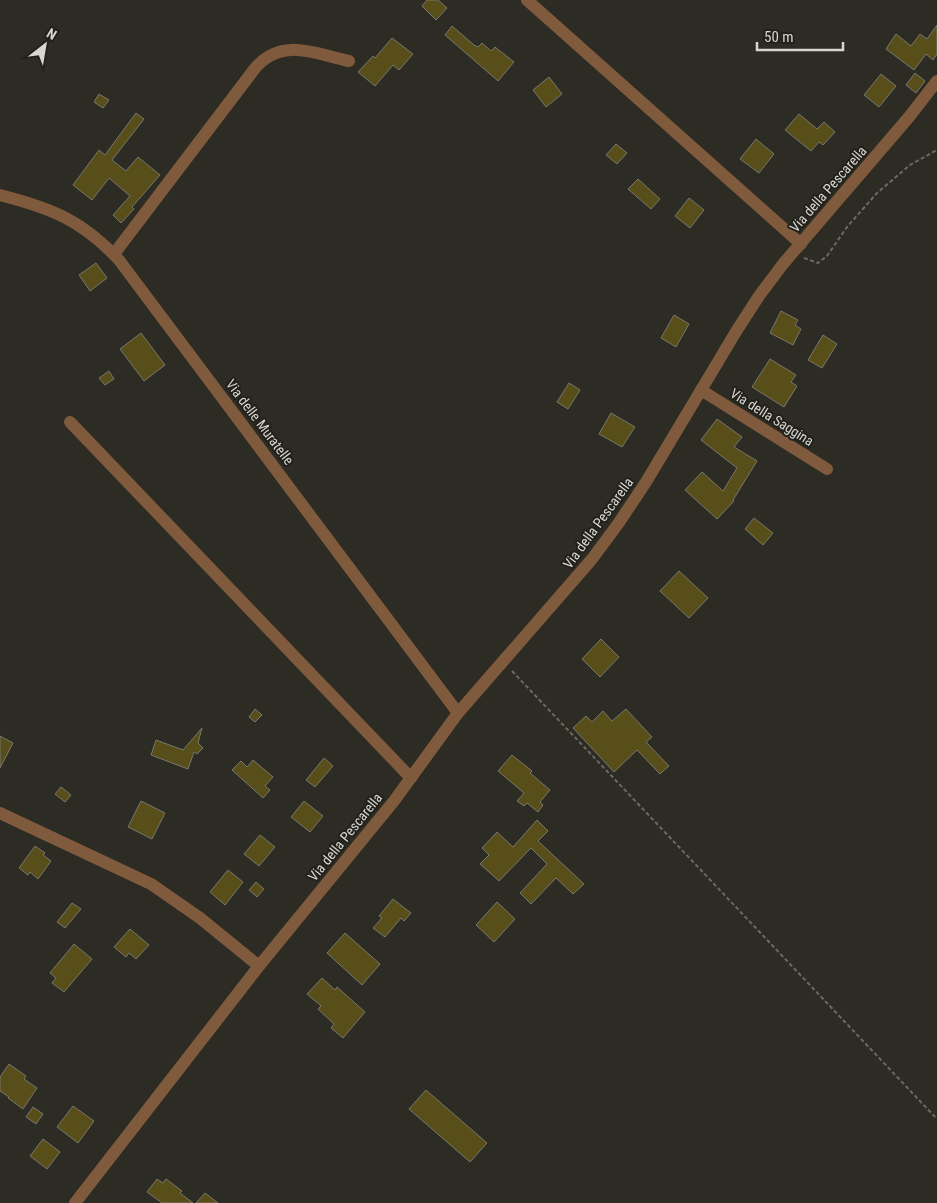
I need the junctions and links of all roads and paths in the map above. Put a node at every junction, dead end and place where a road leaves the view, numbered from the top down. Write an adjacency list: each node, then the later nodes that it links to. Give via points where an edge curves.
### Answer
1 (527, 0): 6 (street)
2 (349, 62): 7 (street, via 292,49 280,50 263,59)
3 (937, 81): 6 (street, Via della Pescarella)
4 (937, 150): 8 (path, via 910,165 877,193 818,263)
5 (0, 195): 7 (street, Via delle Muratelle, via 59,214 86,230)
6 (801, 244): 8 (street, Via della Pescarella)
7 (114, 254): 13 (street, Via delle Muratelle)
8 (792, 254): 9 (street, Via della Pescarella, via 744,318)
9 (701, 390): 11 (street, Via della Saggina); 12 (street, Via della Pescarella, via 607,540)
10 (70, 422): 14 (street)
11 (827, 469)
12 (503, 661): 13 (street, Via della Pescarella); 17 (path)
13 (458, 713): 14 (street, Via della Pescarella)
14 (411, 778): 16 (street, Via della Pescarella)
15 (0, 813): 16 (street, via 151,884 200,918)
16 (259, 966): 18 (street, Via della Pescarella)
17 (937, 1119)
18 (76, 1203)

